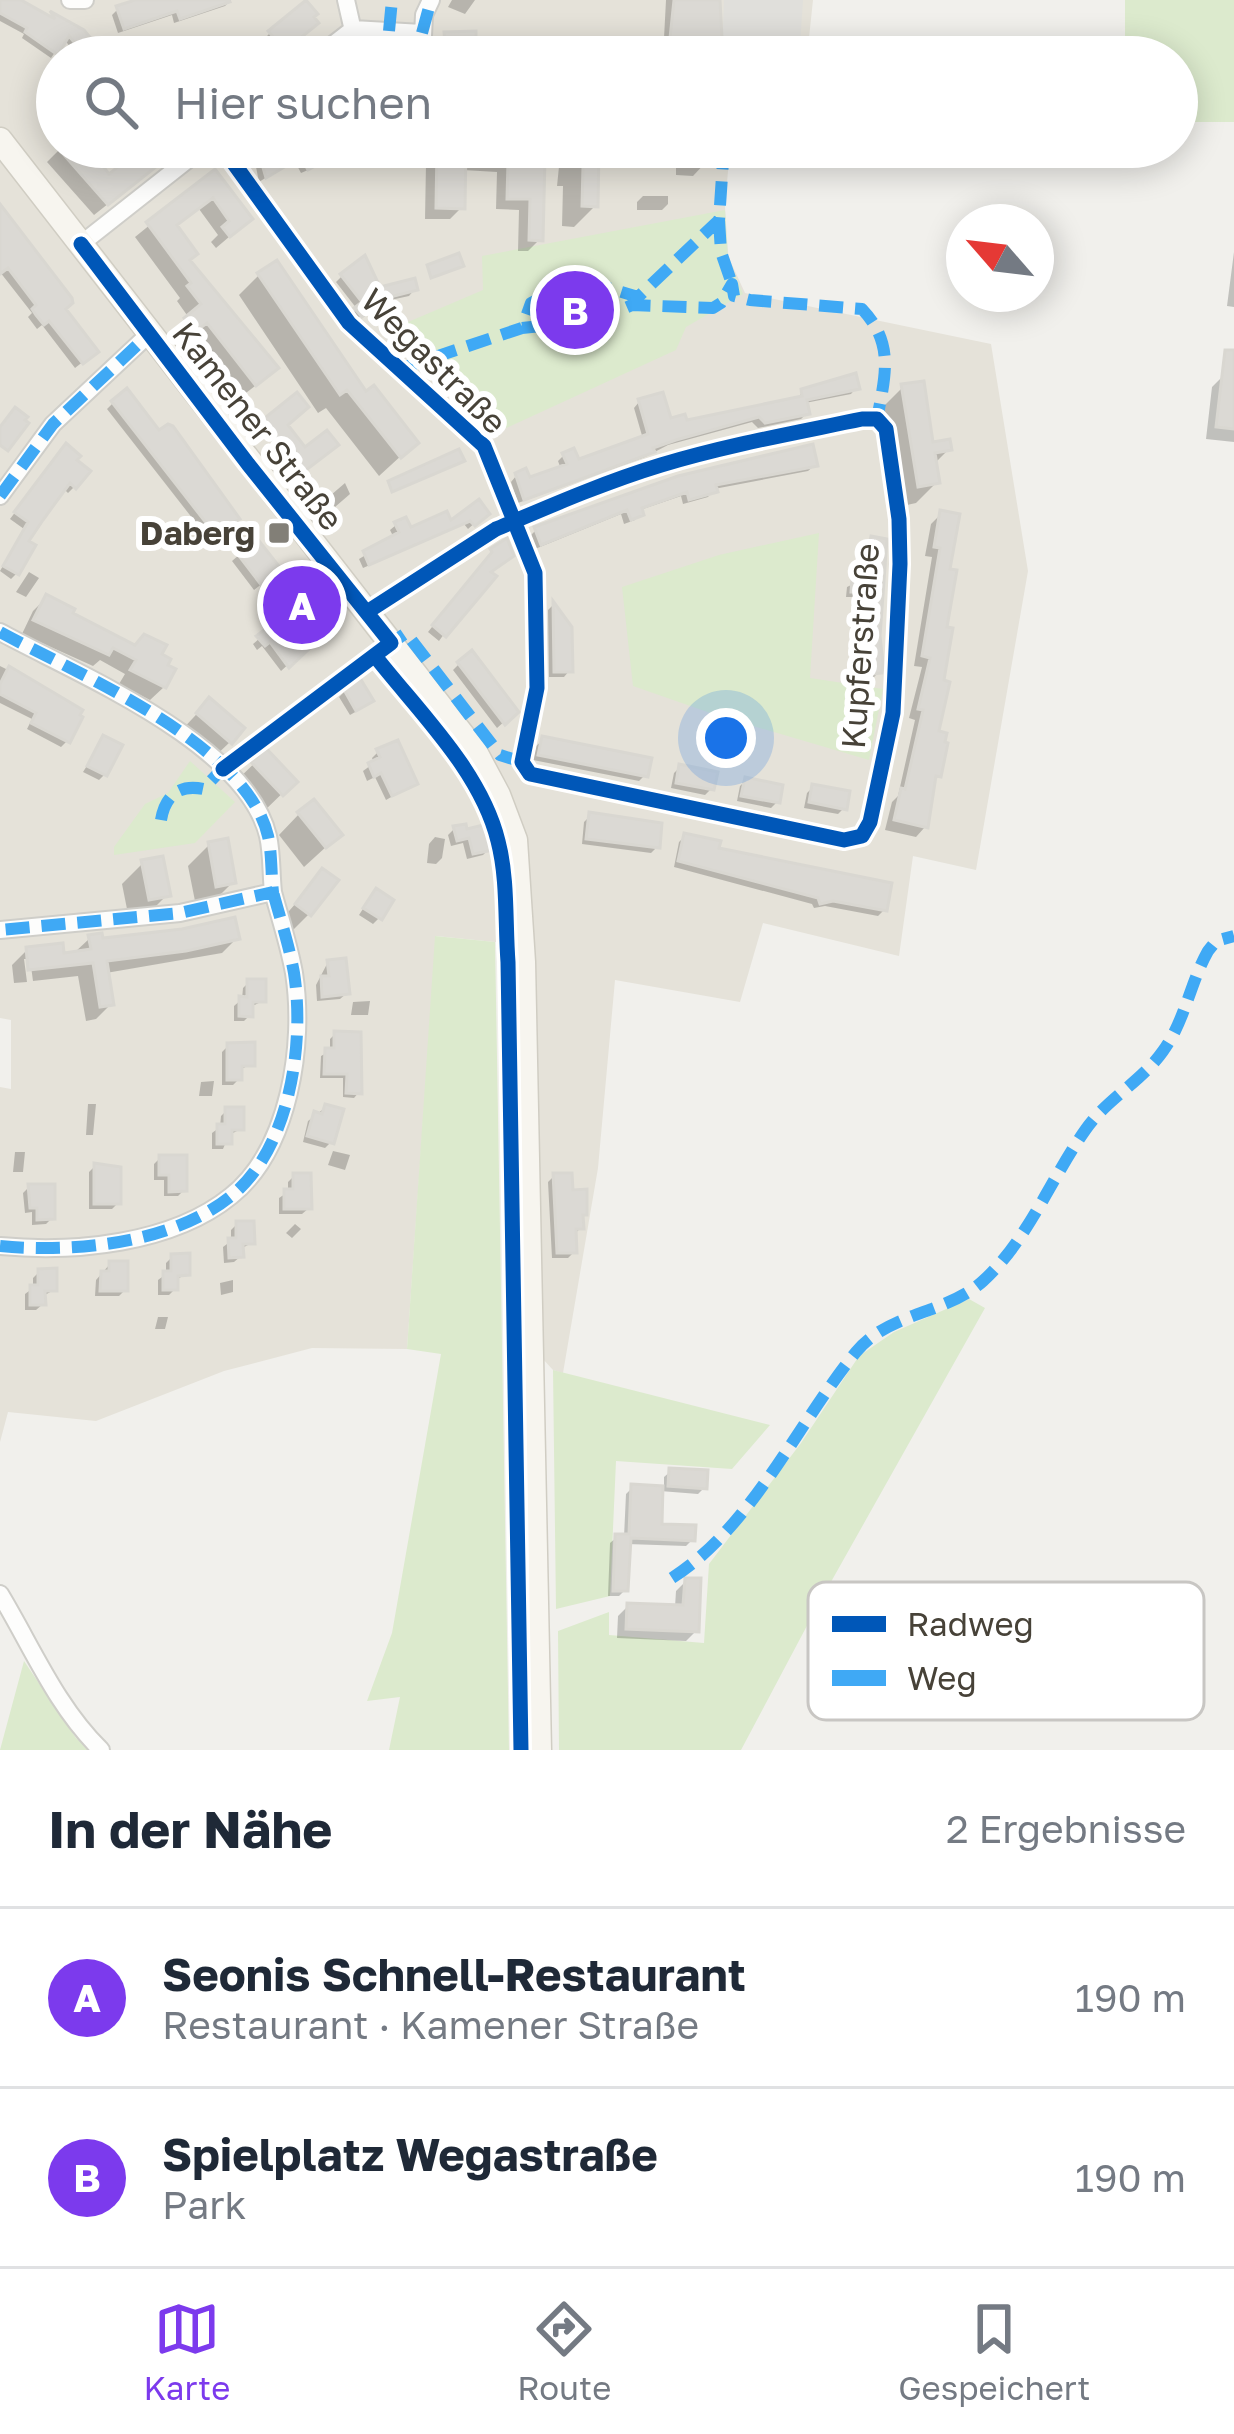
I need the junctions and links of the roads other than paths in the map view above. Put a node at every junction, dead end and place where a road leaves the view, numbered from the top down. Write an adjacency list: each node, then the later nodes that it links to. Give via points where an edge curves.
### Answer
1 (70, 0): 2 (street)
2 (85, 0)
3 (346, 0): 5 (street)
4 (431, 0): 6 (street)
5 (353, 29): 6 (street); 7 (street); 8 (street)
6 (422, 33)
7 (344, 36)
8 (354, 36)
9 (0, 140): 12 (main road, Kamener Straße)
10 (177, 168): 12 (street)
11 (237, 168): 15 (street, Wegastraße, via 349,323 484,446)
12 (81, 244): 13 (main road, Kamener Straße)
13 (148, 335): 14 (street, via 53,424); 16 (main road, Kamener Straße)
14 (0, 496)
15 (516, 520): 16 (street); 18 (street, Wegastraße, via 536,573 537,688 521,762); 18 (street, Kupferstraße, via 659,466 877,419 889,441 899,519 892,712 867,832 844,840)
16 (367, 612): 24 (main road, Kamener Straße, via 473,750 515,839)
17 (0, 632): 19 (street, via 198,743 248,797 268,833)
18 (538, 777)
19 (273, 892): 20 (street, via 180,913); 21 (street, via 294,975 296,1060 259,1163 235,1194 164,1231 66,1246)
20 (0, 930)
21 (0, 1246)
22 (0, 1594): 23 (street, via 52,1688)
23 (101, 1750)
24 (539, 1750)

